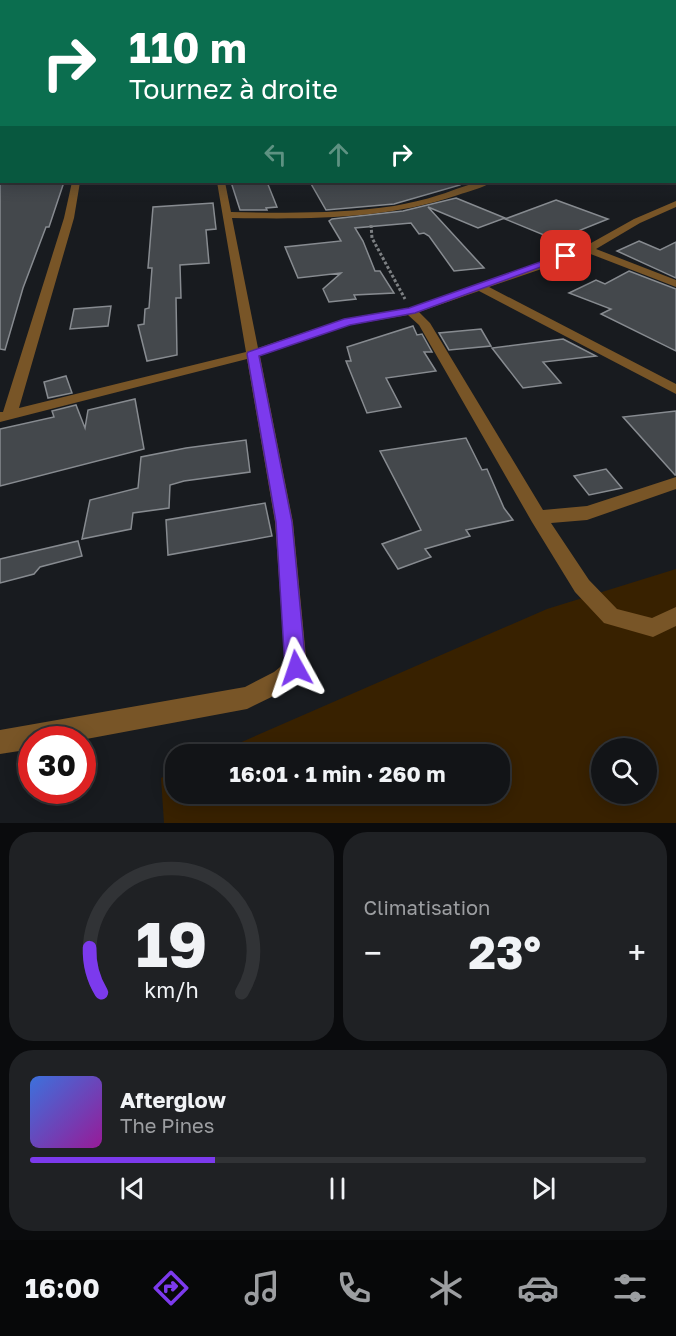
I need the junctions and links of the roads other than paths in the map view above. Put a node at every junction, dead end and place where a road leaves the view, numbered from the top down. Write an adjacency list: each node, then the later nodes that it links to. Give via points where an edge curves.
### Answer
1 (76, 183): 12 (street, via 69,218)
2 (221, 183): 5 (street)
3 (484, 183): 5 (street, via 418,204 364,211 299,216)
4 (676, 204): 6 (street)
5 (226, 215): 10 (street)
6 (588, 249): 7 (street); 8 (street)
7 (676, 284)
8 (480, 287): 9 (street); 11 (street)
9 (411, 311): 10 (street, via 348,322); 14 (street, via 424,323)
10 (253, 354): 12 (street); 16 (street, via 284,522 296,668 247,698)
11 (676, 390)
12 (5, 416)
13 (676, 483): 14 (street, via 587,513)
14 (538, 518): 15 (street, via 582,586 611,617 653,628)
15 (676, 616)
16 (0, 742)

